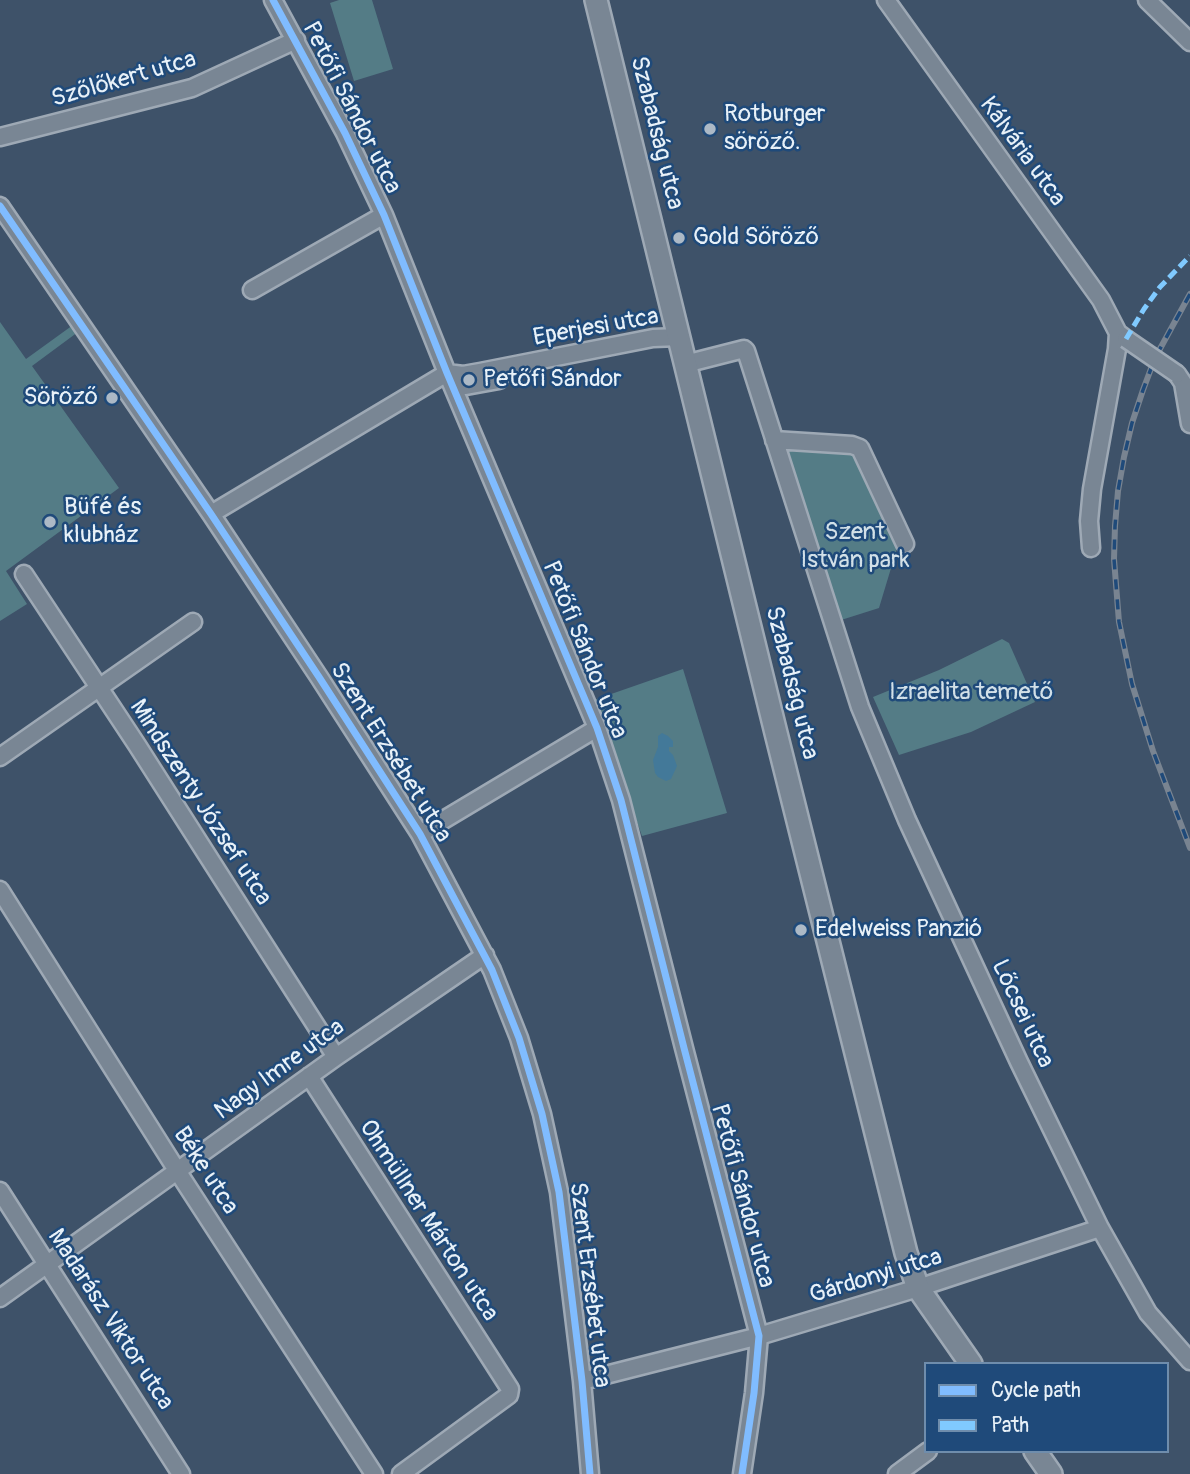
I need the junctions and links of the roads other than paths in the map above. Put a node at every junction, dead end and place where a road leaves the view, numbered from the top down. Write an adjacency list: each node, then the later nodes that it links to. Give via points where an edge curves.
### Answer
1 (596, 0): 12 (street, Szabadság utca)
2 (886, 0): 11 (street, Kálvária utca, via 1101,300)
3 (1147, 0): 6 (street)
4 (276, 1): 5 (street, Petőfi Sándor utca)
5 (296, 40): 7 (street, Szőlőkert utca, via 192,88); 9 (street, Petőfi Sándor utca)
6 (1190, 42)
7 (0, 137)
8 (0, 206): 17 (street, Szent Erzsébet utca)
9 (384, 215): 10 (street); 14 (street, Petőfi Sándor utca)
10 (253, 290)
11 (1122, 336): 15 (street, Kálvária utca, bridge, via 1177,374 1183,383); 19 (street, via 1092,489)
12 (679, 337): 13 (street, Szabadság utca); 14 (street, Eperjesi utca, via 653,349 466,386)
13 (685, 364): 16 (street, via 744,349); 34 (street, Szabadság utca, via 879,1149)
14 (447, 373): 17 (street); 23 (street, Petőfi Sándor utca)
15 (1190, 424)
16 (774, 440): 18 (street, via 860,448); 32 (street, Lőcsei utca, via 860,707 907,820)
17 (211, 514): 25 (street, Szent Erzsébet utca)
18 (905, 544)
19 (1091, 548)
20 (24, 574): 22 (street, Mindszenty József utca)
21 (193, 622): 22 (street)
22 (98, 687): 24 (street); 28 (street, Mindszenty József utca)
23 (597, 728): 25 (street); 36 (street, Petőfi Sándor utca, via 621,800)
24 (0, 757)
25 (420, 834): 27 (street, Szent Erzsébet utca)
26 (0, 890): 30 (street, Béke utca)
27 (485, 955): 28 (street, Nagy Imre utca); 39 (street, Szent Erzsébet utca, via 519,1038 542,1114 559,1192)
28 (336, 1057): 29 (street, Nagy Imre utca)
29 (309, 1076): 30 (street, Nagy Imre utca); 44 (street, Ohmüllner Márton utca, via 510,1390)
30 (178, 1172): 33 (street, Nagy Imre utca); 43 (street, Béke utca)
31 (0, 1191): 33 (street, Madarász Viktor utca)
32 (1100, 1228): 34 (street, Gárdonyi utca); 37 (street, Lőcsei utca, via 1147,1313)
33 (47, 1265): 35 (street, Nagy Imre utca); 42 (street, Madarász Viktor utca)
34 (918, 1289): 36 (street, Gárdonyi utca); 38 (street, Szabadság utca)
35 (0, 1298)
36 (759, 1336): 39 (street, Gárdonyi utca); 46 (street, Petőfi Sándor utca)
37 (1190, 1361)
38 (970, 1362)
39 (582, 1381): 45 (street, Szent Erzsébet utca)
40 (925, 1453): 47 (street)
41 (1036, 1453): 48 (street)
42 (181, 1474)
43 (374, 1474)
44 (401, 1474)
45 (590, 1474)
46 (742, 1474)
47 (897, 1474)
48 (1051, 1474)

